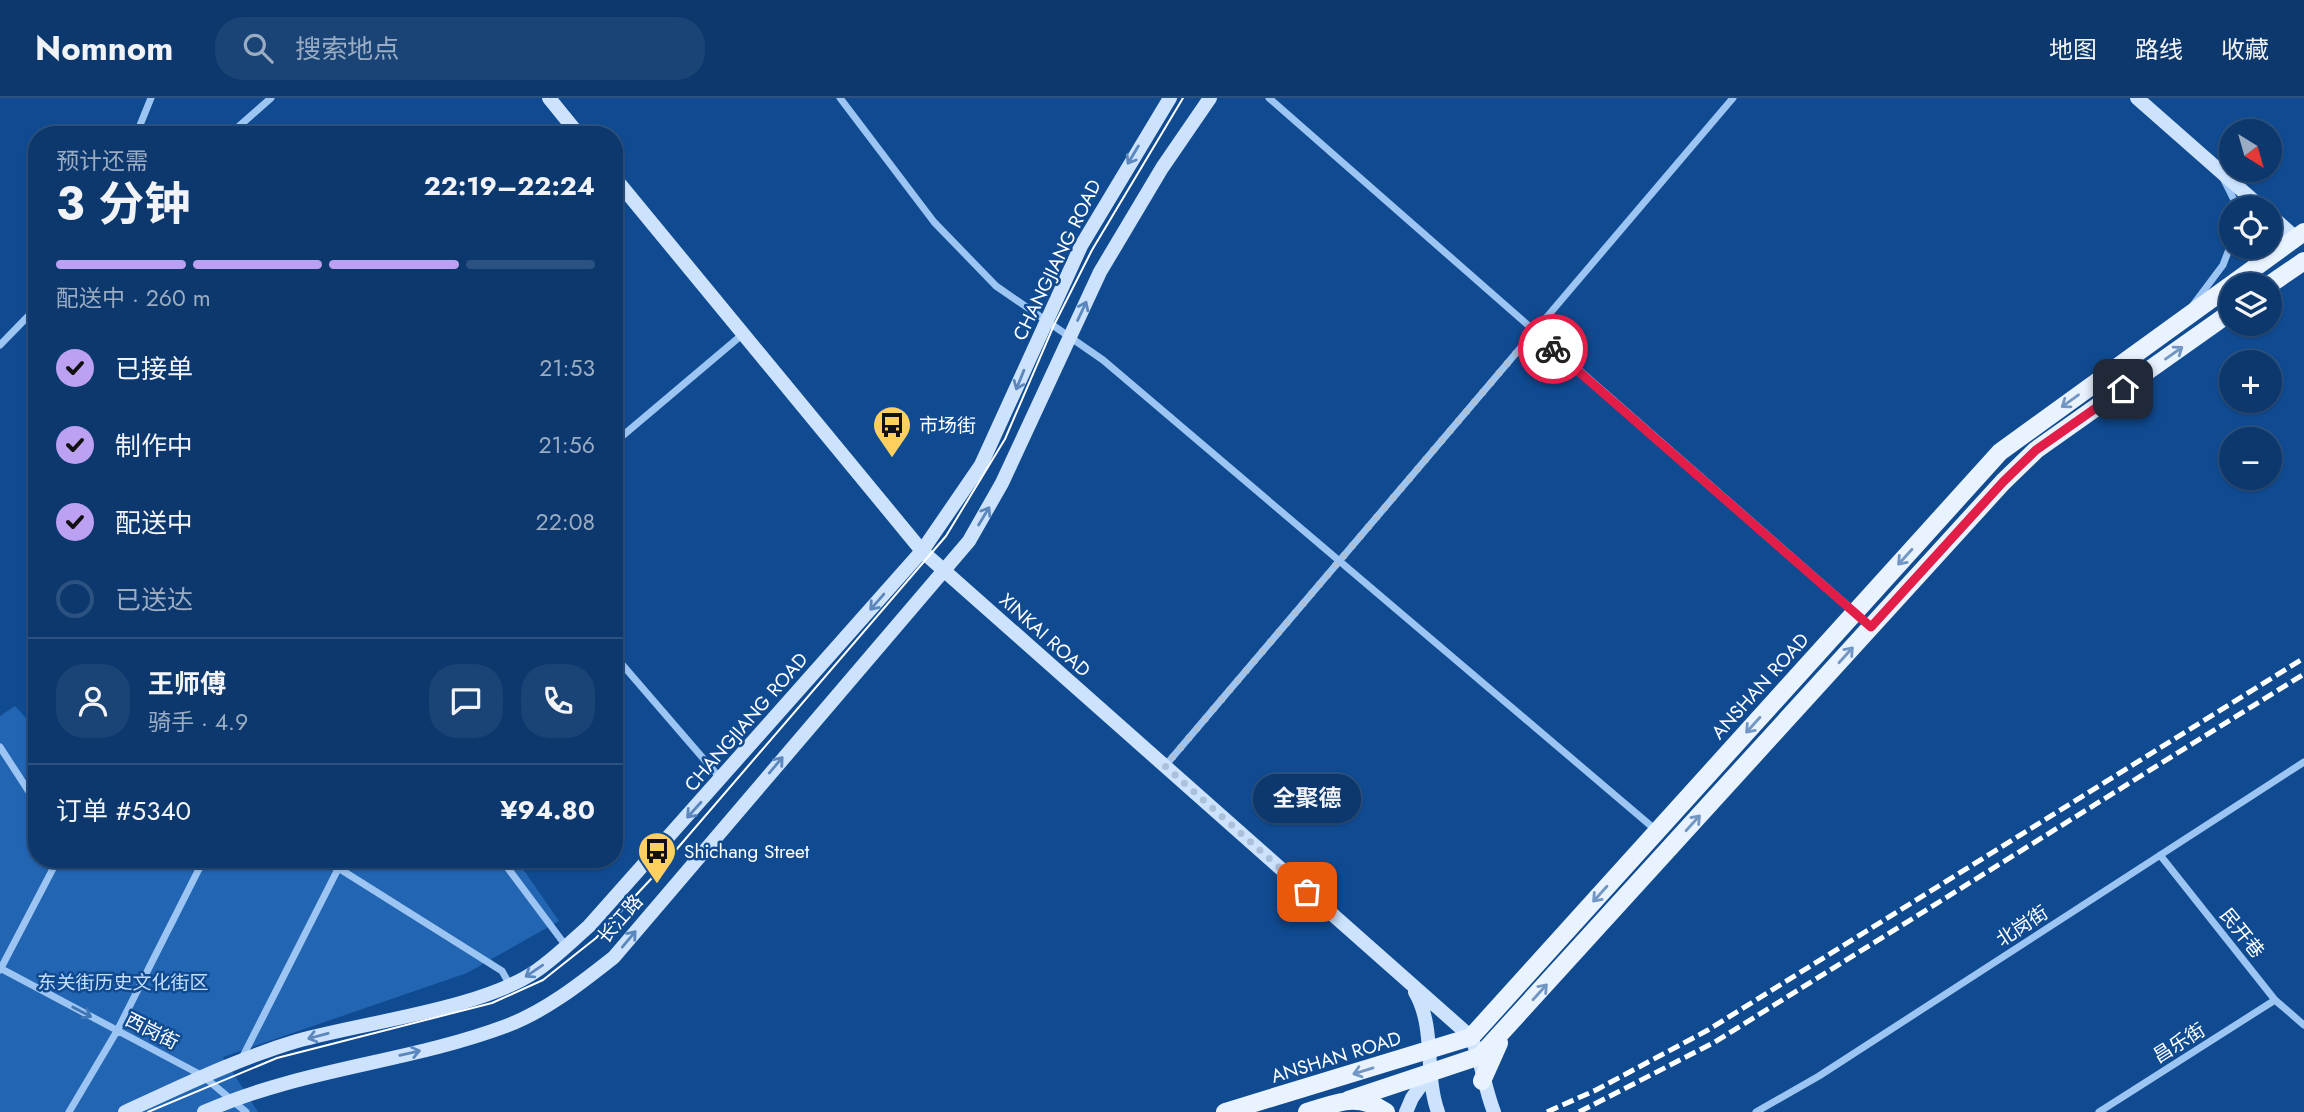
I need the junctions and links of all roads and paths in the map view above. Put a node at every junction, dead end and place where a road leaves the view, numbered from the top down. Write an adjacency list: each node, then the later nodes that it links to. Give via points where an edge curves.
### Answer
1 (150, 98): 10 (street)
2 (271, 98): 11 (street)
3 (549, 98): 12 (main road)
4 (840, 98): 23 (street, via 934,222 996,286)
5 (1170, 98): 23 (main road, CHANGJIANG ROAD, one-way to 23, via 1102,205)
6 (1210, 98): 28 (main road, one-way to 6, via 1129,220)
7 (1269, 98): 26 (street)
8 (1733, 98): 26 (street)
9 (2137, 98): 13 (main road)
10 (139, 126)
11 (239, 126)
12 (572, 126)
13 (2218, 170): 15 (street); 16 (main road)
14 (623, 188): 27 (main road, XINKAI ROAD)
15 (2232, 196)
16 (2248, 196)
17 (2282, 223): 18 (main road)
18 (2300, 235): 25 (main road, ANSHAN ROAD)
19 (2225, 259): 25 (street)
20 (2304, 261): 21 (main road)
21 (2282, 276)
22 (28, 316): 29 (street)
23 (1045, 318): 28 (street); 31 (main road, CHANGJIANG ROAD, one-way to 31, via 981,465)
24 (2219, 320): 35 (main road, one-way to 24, via 2036,450)
25 (2181, 321): 34 (main road, ANSHAN ROAD, one-way to 34, via 2000,452)
26 (1534, 332): 32 (street); 34 (street)
27 (743, 334): 30 (street); 31 (main road, XINKAI ROAD)
28 (1070, 335): 32 (street); 33 (main road, one-way to 28, via 992,502)
29 (0, 345)
30 (623, 435)
31 (922, 551): 33 (main road, XINKAI ROAD); 40 (main road, CHANGJIANG ROAD, one-way to 40)
32 (1339, 562): 39 (street); 42 (street)
33 (945, 572): 39 (main road, XINKAI ROAD); 63 (main road, 长江路, one-way to 33, via 305,1076 447,1045 496,1029 566,995 614,957)
34 (1855, 612): 35 (street); 42 (main road, ANSHAN ROAD, one-way to 42)
35 (1871, 627): 54 (main road, one-way to 35)
36 (623, 664): 40 (street)
37 (0, 747): 41 (street)
38 (2304, 762): 43 (street, 北岗街)
39 (1165, 766): 50 (main road, XINKAI ROAD)
40 (722, 779): 48 (main road, CHANGJIANG ROAD, one-way to 48, via 617,898)
41 (28, 790)
42 (1657, 831): 56 (main road, ANSHAN ROAD, one-way to 56)
43 (2160, 855): 52 (street, 民开巷); 75 (street, 北岗街)
44 (53, 868): 49 (street)
45 (199, 868): 55 (street)
46 (508, 868): 48 (street)
47 (338, 869): 51 (street, via 502,971); 59 (street)
48 (566, 946): 51 (main road, CHANGJIANG ROAD, one-way to 51)
49 (0, 969): 55 (street, 西岗街, one-way to 55)
50 (1409, 982): 56 (main road, XINKAI ROAD); 57 (main road, via 1424,1007)
51 (510, 985): 59 (main road, CHANGJIANG ROAD, one-way to 59)
52 (2275, 1000): 53 (street, 民开巷); 76 (street, 昌乐街)
53 (2304, 1025)
54 (1506, 1030): 58 (main road); 62 (main road)
55 (117, 1031): 61 (street, 西岗街); 66 (street)
56 (1471, 1037): 57 (main road, ANSHAN ROAD); 58 (main road, XINKAI ROAD)
57 (1428, 1051): 60 (main road); 70 (main road, ANSHAN ROAD, one-way to 70)
58 (1480, 1056): 60 (main road); 62 (main road, XINKAI ROAD)
59 (241, 1059): 61 (main road, CHANGJIANG ROAD)
60 (1429, 1074): 64 (main road); 65 (main road); 73 (main road)
61 (204, 1076): 63 (street, 西岗街); 67 (main road, CHANGJIANG ROAD)
62 (1482, 1081): 74 (main road, XINKAI ROAD)
63 (234, 1099): 68 (main road, 长江路); 69 (street, 西岗街)
64 (1348, 1100): 71 (main road); 72 (main road, via 1368,1101)
65 (1437, 1108)
66 (69, 1112)
67 (125, 1112)
68 (204, 1112)
69 (246, 1112)
70 (1225, 1112)
71 (1307, 1112)
72 (1386, 1112)
73 (1406, 1112)
74 (1494, 1112)
75 (1756, 1112)
76 (2099, 1112)

